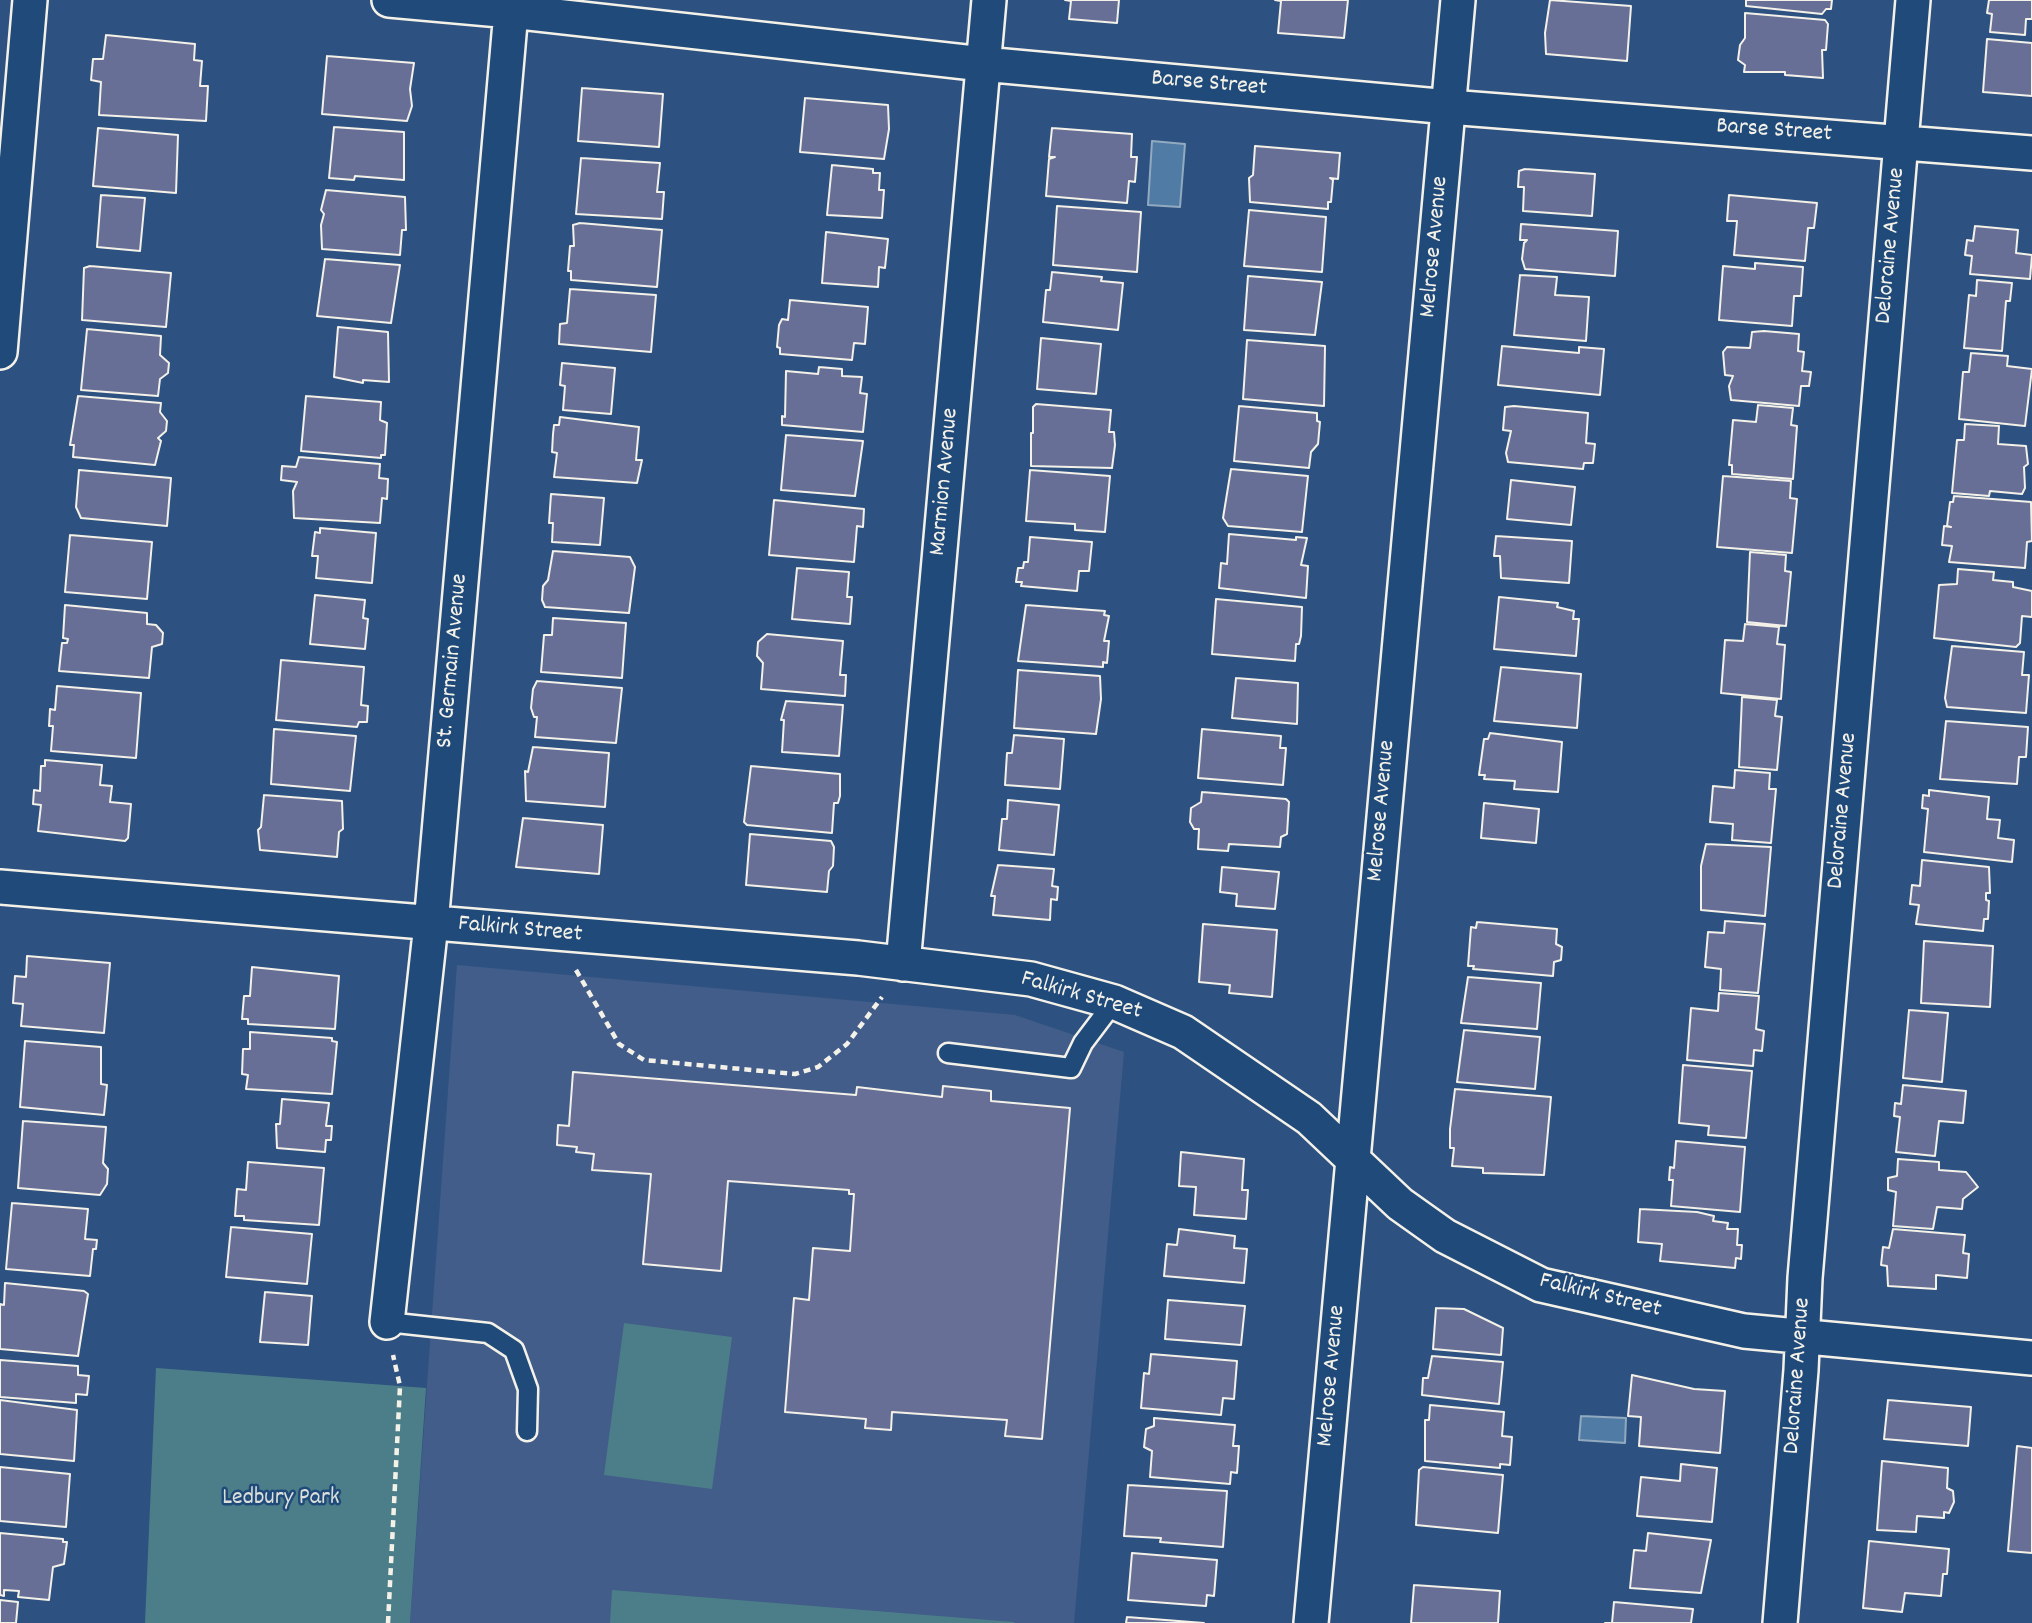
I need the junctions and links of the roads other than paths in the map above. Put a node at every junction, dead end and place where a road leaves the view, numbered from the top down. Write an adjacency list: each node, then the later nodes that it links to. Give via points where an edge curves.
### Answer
1 (30, 0): 11 (street)
2 (388, 0): 6 (street, Barse Street)
3 (989, 0): 7 (street, Marmion Avenue)
4 (1458, 0): 8 (street, Melrose Avenue)
5 (1913, 0): 9 (street, Deloraine Avenue)
6 (511, 5): 7 (street, Barse Street); 13 (street, St. Germain Avenue)
7 (983, 64): 8 (street, Barse Street); 14 (street, Marmion Avenue)
8 (1449, 107): 9 (street, Barse Street); 17 (street, Melrose Avenue)
9 (1900, 142): 10 (street, Barse Street); 19 (street, Deloraine Avenue, via 1805,1278)
10 (2032, 153)
11 (0, 352)
12 (0, 887): 13 (street, Falkirk Street)
13 (432, 924): 14 (street, Falkirk Street); 18 (street, St. Germain Avenue)
14 (897, 963): 15 (street, Falkirk Street, via 1031,979)
15 (1114, 1002): 16 (lane, via 1083,1043 1071,1068); 17 (street, Falkirk Street, via 1183,1032 1309,1118)
16 (948, 1053)
17 (1353, 1160): 19 (street, Falkirk Street, via 1445,1236 1541,1285 1744,1331); 22 (street, Melrose Avenue)
18 (387, 1322): 21 (lane, via 488,1333 513,1350 528,1389)
19 (1804, 1336): 20 (street, Falkirk Street); 23 (street, Deloraine Avenue)
20 (2032, 1358)
21 (527, 1431)
22 (1311, 1623)
23 (1780, 1623)

